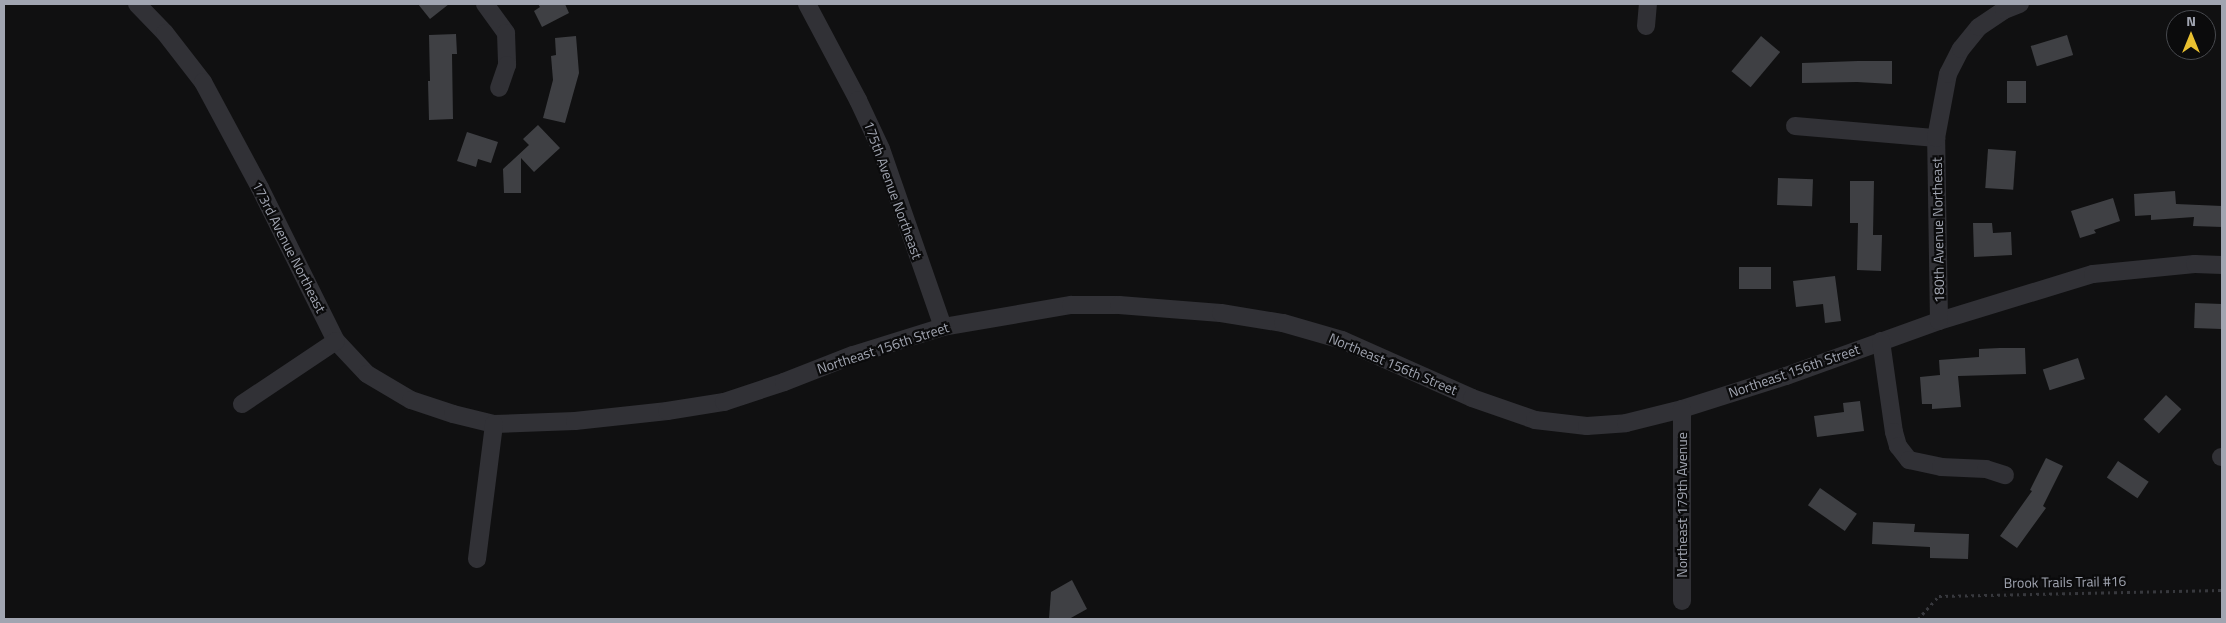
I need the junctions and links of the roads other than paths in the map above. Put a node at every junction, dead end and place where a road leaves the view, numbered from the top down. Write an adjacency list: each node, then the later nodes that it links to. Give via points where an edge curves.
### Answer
1 (136, 4): 13 (street, 173rd Avenue Northeast, via 165,33 203,82)
2 (485, 4): 7 (street, via 506,33 508,65)
3 (807, 4): 12 (street, 175th Avenue Northeast, via 881,149)
4 (1648, 4): 6 (street)
5 (2020, 4): 9 (street, 180th Avenue Northeast, via 2004,10 1979,27 1961,49 1948,74)
6 (1646, 26)
7 (499, 88)
8 (1795, 126): 9 (street)
9 (1936, 138): 11 (street, 180th Avenue Northeast)
10 (2222, 265): 11 (street, Northeast 156th Street, via 2195,264 2093,274)
11 (1939, 321): 14 (street, Northeast 156th Street)
12 (943, 327): 16 (street, Northeast 156th Street, via 1071,305 1119,304 1221,313 1283,323 1342,340 1472,398 1535,420 1587,426 1626,423); 17 (street, Northeast 156th Street, via 853,355 724,402 575,421)
13 (336, 341): 15 (street); 17 (street, 173rd Avenue Northeast, via 367,374 411,400)
14 (1882, 341): 16 (street, Northeast 156th Street); 18 (street, via 1894,432 1898,446 1909,460 1941,467 1986,469)
15 (242, 404)
16 (1682, 409): 20 (street, Northeast 179th Avenue)
17 (494, 424): 19 (street)
18 (2005, 475)
19 (477, 559)
20 (1682, 601)

